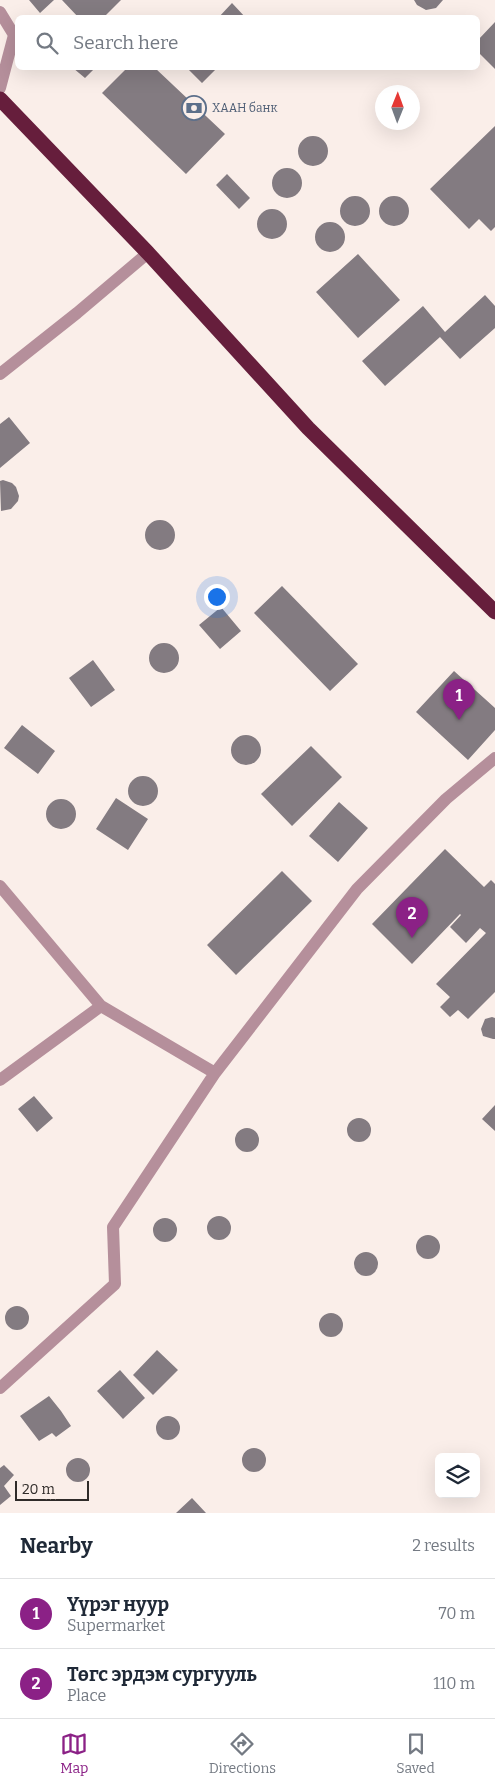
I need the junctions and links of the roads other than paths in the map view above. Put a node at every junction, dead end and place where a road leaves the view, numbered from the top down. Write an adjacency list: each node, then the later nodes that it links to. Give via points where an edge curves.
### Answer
1 (0, 12): 2 (street, via 14,35)
2 (0, 88)
3 (0, 99): 4 (highway)
4 (148, 252): 5 (street); 6 (highway, via 308,428)
5 (0, 374)
6 (495, 612)
7 (495, 758): 10 (street, via 446,799 357,889)
8 (0, 886): 9 (street)
9 (101, 1006): 10 (street); 11 (street)
10 (215, 1073): 12 (street, via 113,1228 115,1284)
11 (0, 1080)
12 (0, 1388)

